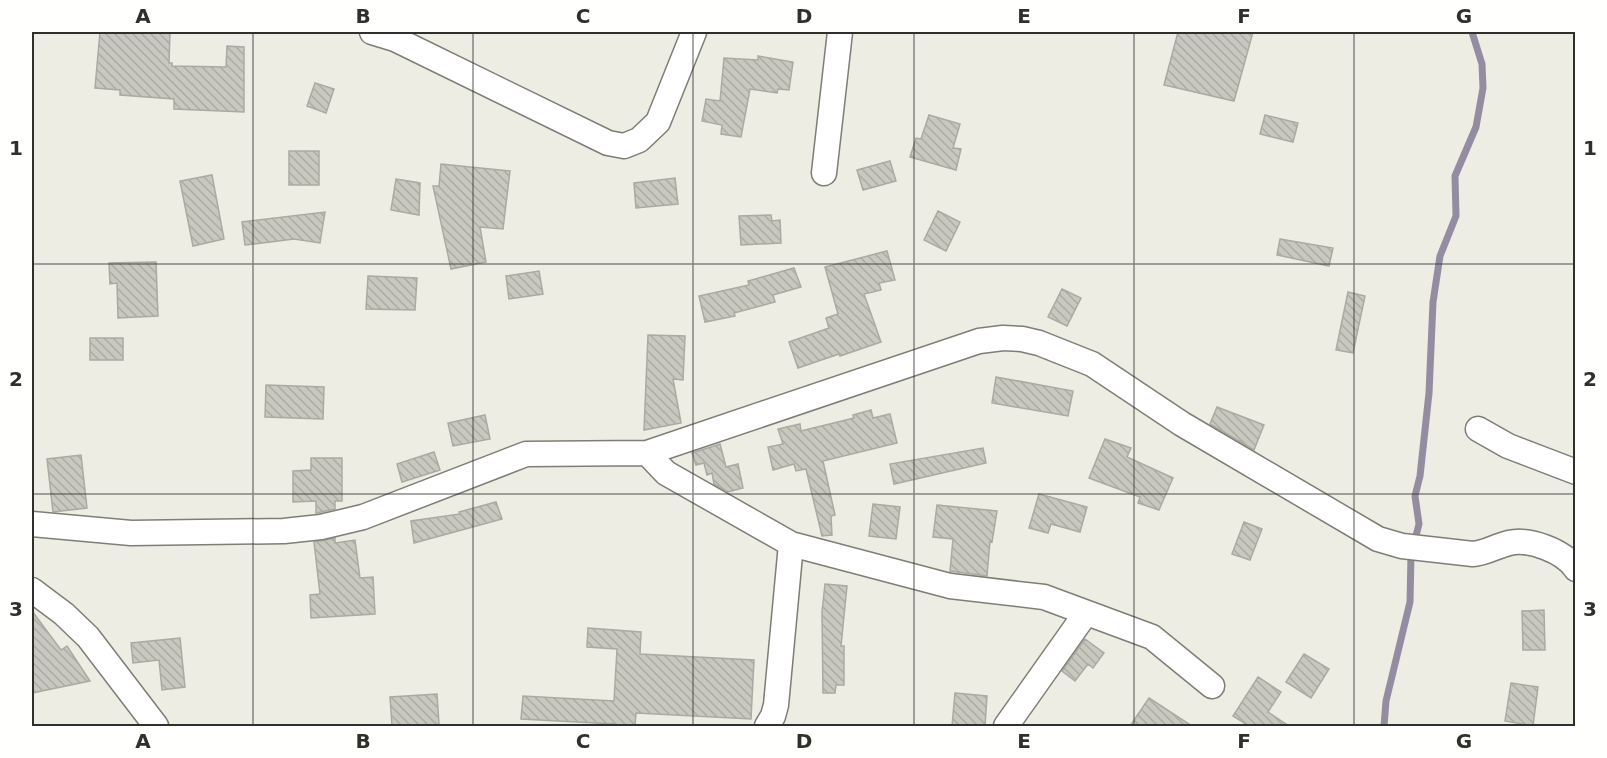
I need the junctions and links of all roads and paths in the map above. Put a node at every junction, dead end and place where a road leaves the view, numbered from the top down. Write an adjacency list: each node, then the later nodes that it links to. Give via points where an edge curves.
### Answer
1 (372, 32): 4 (street)
2 (694, 32): 4 (street, via 658,122 639,140 624,146 608,143)
3 (840, 32): 5 (street)
4 (395, 35)
5 (824, 173)
6 (1478, 429): 8 (street, via 1508,446)
7 (647, 453): 9 (street, via 526,454 363,517 321,527 130,533); 10 (street, via 666,473); 11 (street, via 979,341 1022,339 1092,364 1182,424 1378,539 1402,546 1473,554 1527,542 1556,552)
8 (1575, 472)
9 (32, 524)
10 (791, 544): 13 (street, via 950,586 1044,597); 16 (street, via 776,705)
11 (1575, 569)
12 (32, 590): 15 (street, via 88,637)
13 (1086, 613): 14 (street, via 1152,637); 17 (street)
14 (1212, 686)
15 (156, 726)
16 (767, 726)
17 (1006, 726)

